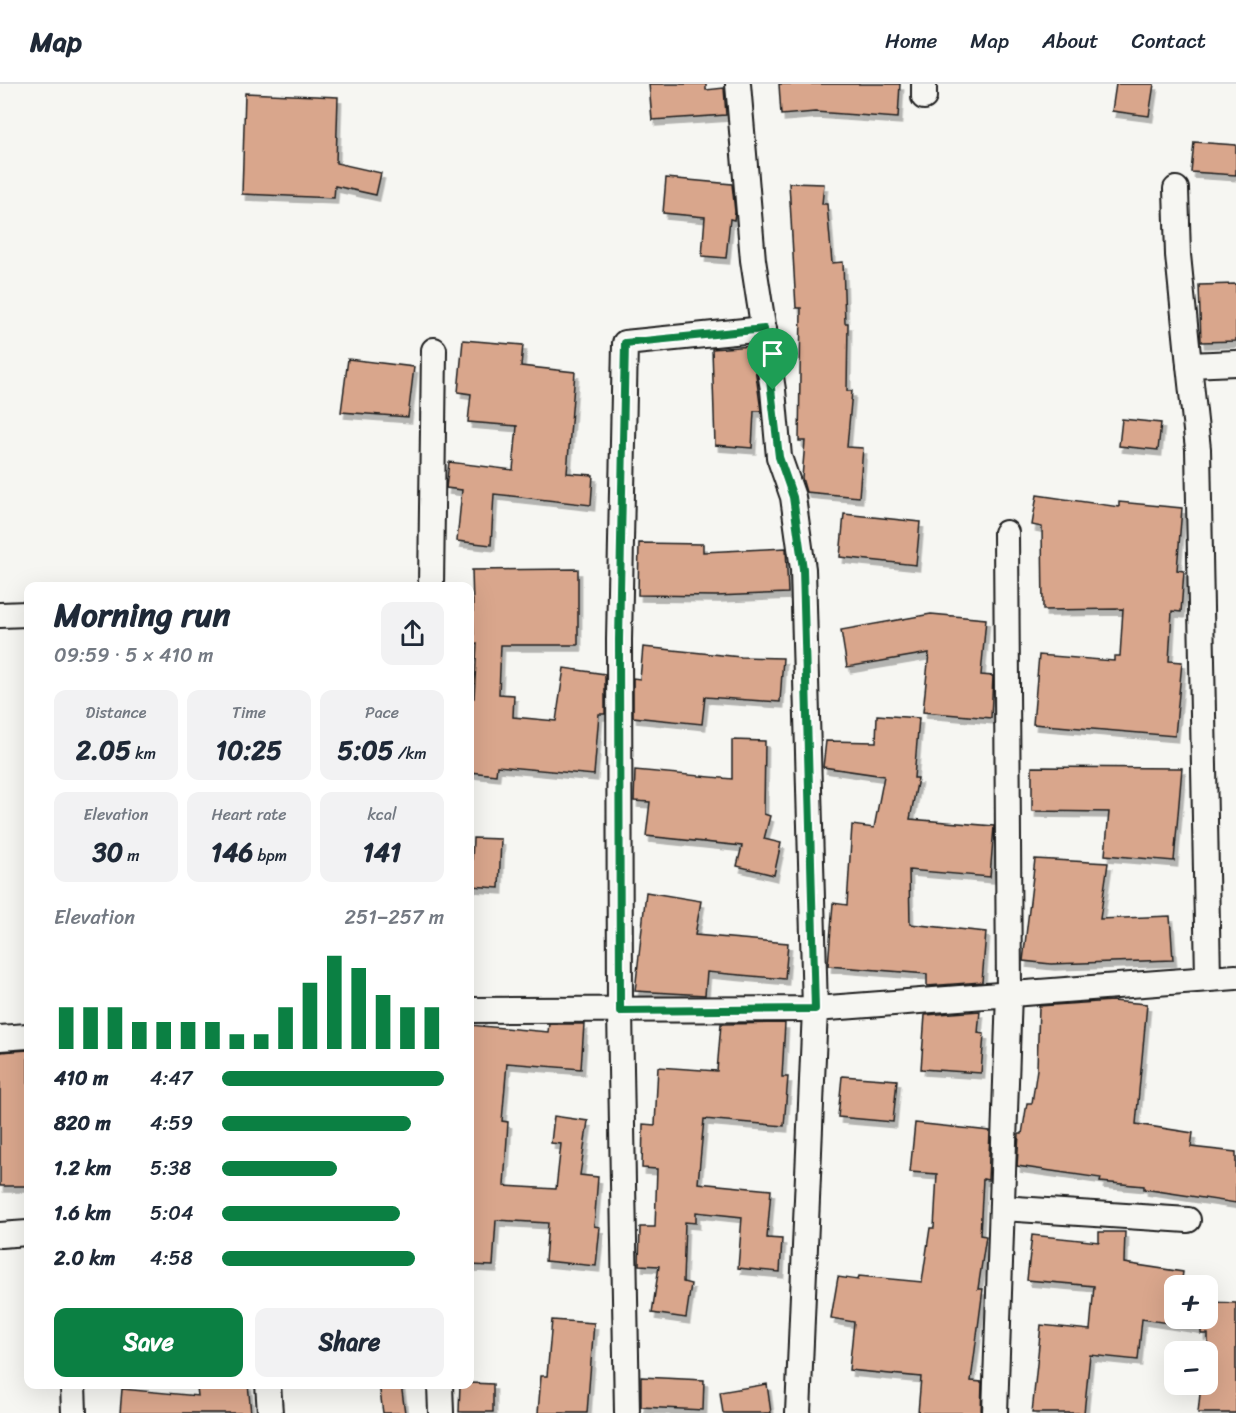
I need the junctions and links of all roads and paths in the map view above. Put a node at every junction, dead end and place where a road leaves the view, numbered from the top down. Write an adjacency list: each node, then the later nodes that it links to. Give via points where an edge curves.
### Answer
1 (738, 84): 3 (street, via 753,260)
2 (1176, 189): 6 (street)
3 (764, 329): 14 (street, via 779,457 793,497 803,569); 16 (street, via 625,343 619,640)
4 (434, 350): 8 (street)
5 (1236, 363): 6 (street)
6 (1189, 365): 12 (street, via 1198,449)
7 (1006, 533): 13 (street)
8 (431, 582)
9 (24, 614): 10 (street)
10 (0, 615)
11 (1236, 977): 12 (street)
12 (1208, 978): 13 (street)
13 (1009, 992): 14 (street); 19 (street)
14 (815, 1009): 16 (street); 30 (street)
15 (474, 1010): 16 (street)
16 (620, 1011): 29 (street)
17 (24, 1036): 18 (street)
18 (0, 1038)
19 (1002, 1208): 20 (street); 31 (street)
20 (1188, 1220)
21 (24, 1233): 22 (street)
22 (0, 1235)
23 (73, 1389): 26 (street)
24 (268, 1389): 27 (street)
25 (440, 1389): 28 (street)
26 (74, 1413)
27 (270, 1413)
28 (441, 1413)
29 (627, 1413)
30 (798, 1413)
31 (995, 1413)

